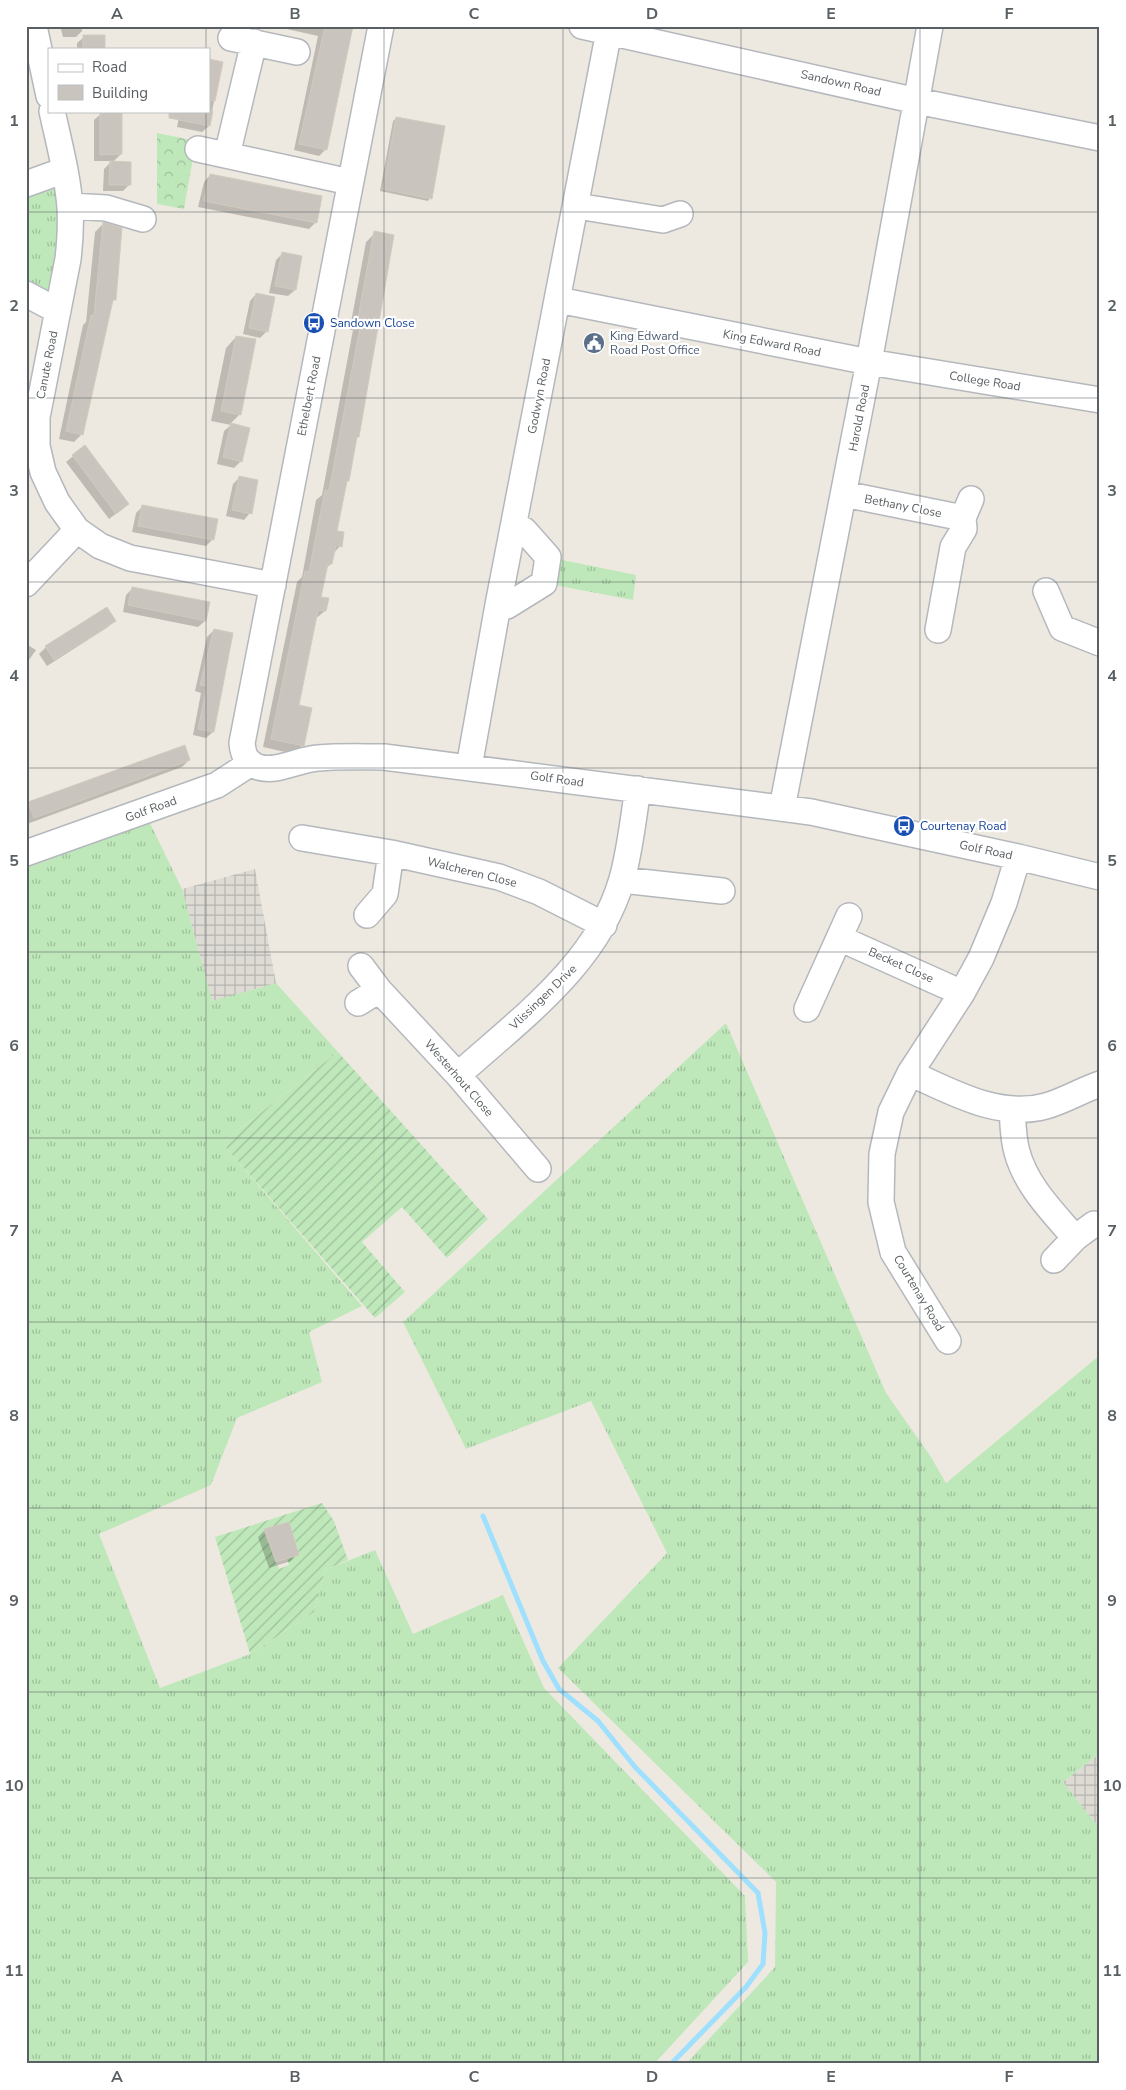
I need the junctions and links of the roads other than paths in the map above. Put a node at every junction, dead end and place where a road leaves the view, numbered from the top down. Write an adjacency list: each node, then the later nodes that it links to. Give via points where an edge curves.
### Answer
1 (34, 26): 7 (street)
2 (380, 26): 14 (street, Ethelbert Road)
3 (582, 26): 5 (street, Sandown Road)
4 (930, 26): 8 (street, Harold Road)
5 (610, 29): 8 (street, Sandown Road); 17 (street, Godwyn Road)
6 (297, 52): 12 (street, via 242,40)
7 (48, 91)
8 (917, 101): 10 (street, Sandown Road); 23 (street, Harold Road)
9 (52, 112): 13 (street, Canute Road)
10 (1100, 138)
11 (198, 149): 12 (street)
12 (227, 155): 14 (street)
13 (65, 170): 15 (street); 16 (street, Canute Road)
14 (350, 182): 29 (street, Ethelbert Road)
15 (26, 184)
16 (70, 206): 19 (street, via 106,208); 22 (street, Canute Road, via 68,259)
17 (576, 206): 18 (street, via 663,220); 21 (street, Godwyn Road)
18 (680, 214)
19 (143, 219)
20 (26, 294): 22 (street)
21 (558, 300): 23 (street, King Edward Road); 26 (street, Godwyn Road)
22 (58, 311): 27 (street, Canute Road, via 37,417 37,446 43,472 57,502)
23 (869, 362): 24 (street, College Road); 25 (street, Harold Road)
24 (1100, 400)
25 (844, 494): 32 (street, Bethany Close, via 967,508 964,529 953,547 954,599); 37 (street, Harold Road)
26 (514, 527): 31 (street, Godwyn Road); 31 (street, via 524,530 548,558 544,583 507,606)
27 (76, 530): 28 (street); 29 (street, Canute Road, via 100,546 130,558)
28 (26, 584)
29 (273, 585): 34 (street, Ethelbert Road, via 242,743 244,755)
30 (1046, 592): 33 (street, via 1062,628)
31 (498, 604): 35 (street, Godwyn Road)
32 (938, 630)
33 (1100, 643)
34 (251, 763): 35 (street, Golf Road, via 275,768 317,758 384,757); 39 (street, Golf Road, via 217,786)
35 (469, 767): 36 (street, Golf Road)
36 (638, 789): 37 (street, Golf Road); 43 (street, Vlissingen Drive)
37 (782, 808): 41 (street, Golf Road)
38 (302, 838): 40 (street, Walcheren Close)
39 (26, 853)
40 (391, 853): 45 (street, via 385,894); 46 (street, Walcheren Close, via 517,883)
41 (1018, 857): 42 (street, Golf Road); 49 (street, Courtenay Road, via 1004,902)
42 (1100, 877)
43 (622, 880): 44 (street, via 695,899); 46 (street, Vlissingen Drive)
44 (722, 892)
45 (367, 915)
46 (604, 925): 53 (street, Vlissingen Drive, via 580,962)
47 (361, 966): 48 (street, Westerhout Close)
48 (379, 990): 50 (street); 53 (street, Westerhout Close)
49 (962, 993): 51 (street, Becket Close, via 844,927 808,981); 52 (street, Courtenay Road)
50 (358, 1003)
51 (807, 1009)
52 (910, 1072): 55 (street, via 979,1102); 58 (street, Courtenay Road, via 891,1112 882,1154 881,1202 893,1252)
53 (458, 1075): 56 (street, Westerhout Close)
54 (1100, 1084): 55 (street, via 1046,1106)
55 (1012, 1110): 57 (street, via 1017,1152 1040,1197 1085,1231)
56 (538, 1169)
57 (1054, 1260)
58 (948, 1341)

